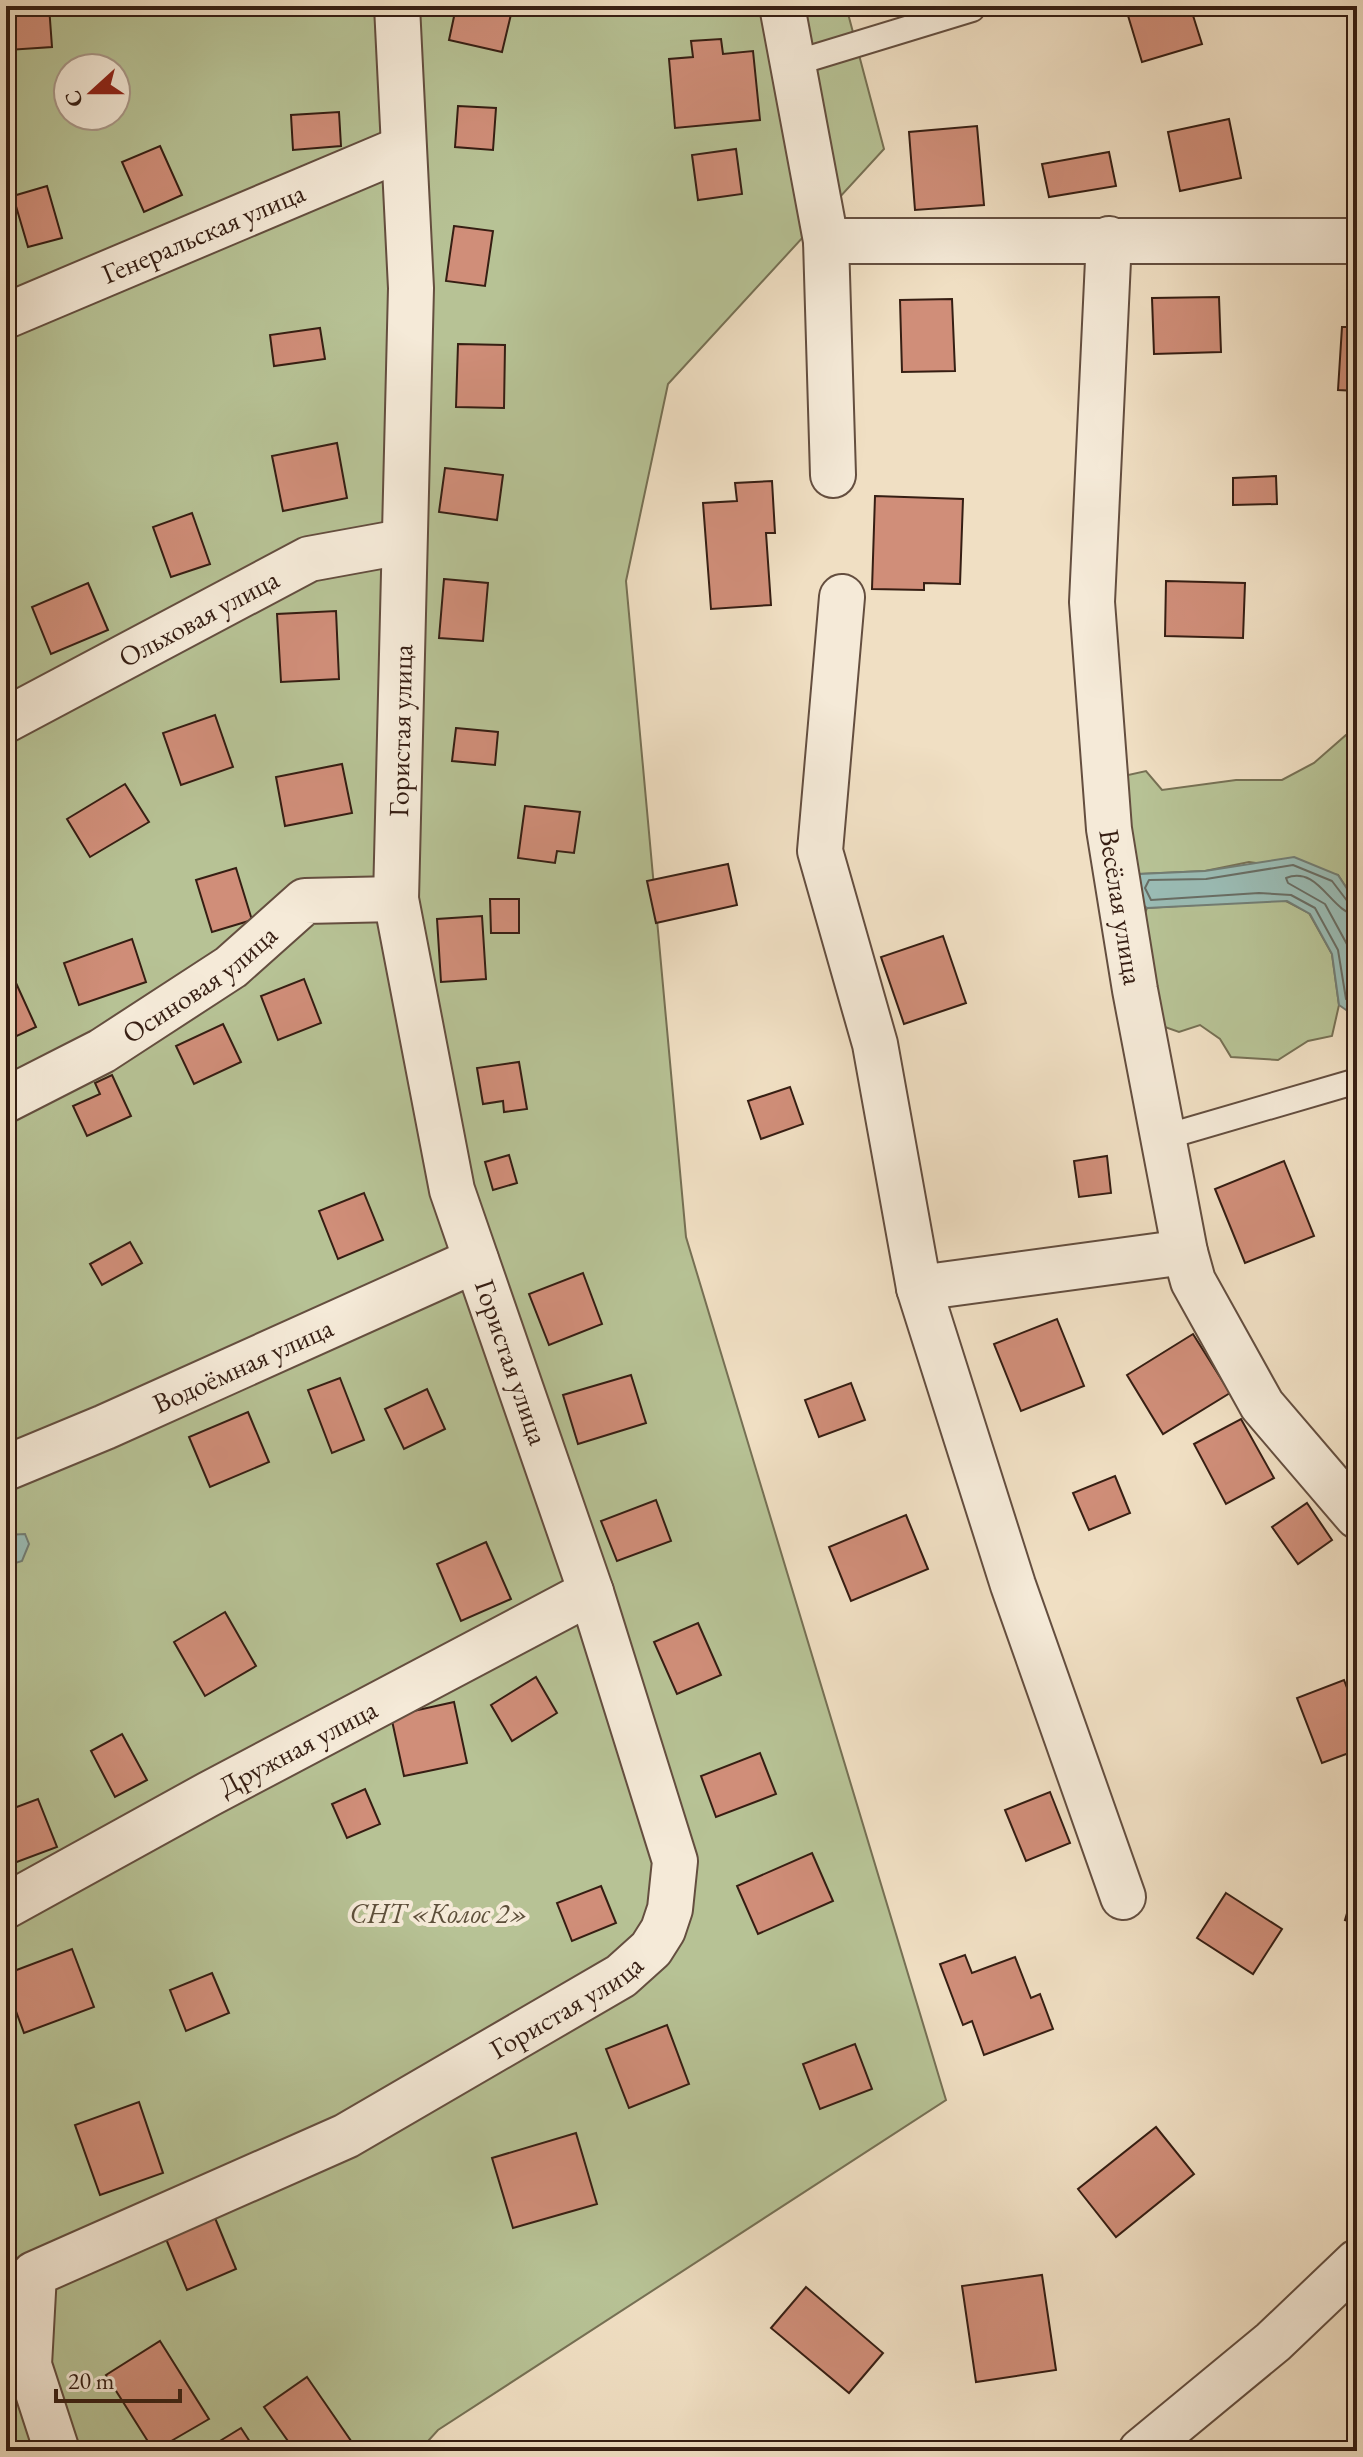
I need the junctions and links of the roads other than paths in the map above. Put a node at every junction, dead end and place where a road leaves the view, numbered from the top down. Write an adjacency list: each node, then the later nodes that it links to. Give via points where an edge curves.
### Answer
1 (397, 6): 5 (street, Гористая улица)
2 (782, 6): 4 (street)
3 (972, 9): 4 (lane)
4 (795, 63): 7 (street)
5 (401, 149): 9 (street, Генеральская улица); 11 (street, Гористая улица, via 411,288)
6 (1109, 239): 7 (street); 8 (street); 17 (street, Весёлая улица, via 1092,602 1109,829)
7 (826, 241): 10 (street)
8 (1357, 241)
9 (6, 316)
10 (833, 475)
11 (402, 542): 13 (street, Ольховая улица, via 309,559); 14 (street, Гористая улица)
12 (842, 597): 20 (street, via 820,851 875,1044)
13 (6, 720)
14 (396, 899): 16 (street, Осиновая улица, via 305,901 231,967 102,1051); 19 (street, Гористая улица, via 452,1190)
15 (1357, 1081): 17 (lane)
16 (6, 1100)
17 (1165, 1137): 18 (street, Весёлая улица)
18 (1185, 1252): 20 (street); 22 (street, Весёлая улица, via 1193,1281 1262,1405)
19 (476, 1260): 21 (street, Водоёмная улица); 23 (street, Гористая улица)
20 (919, 1288): 24 (street, via 1013,1585)
21 (6, 1468)
22 (1357, 1516)
23 (591, 1592): 25 (street, Дружная улица); 27 (street, Гористая улица, via 675,1861 670,1909 651,1949 621,1976 346,2136 34,2274)
24 (1123, 1897)
25 (6, 1906)
26 (1357, 2262): 29 (street, via 1273,2342)
27 (19, 2330): 28 (street)
28 (57, 2451)
29 (1141, 2451)

